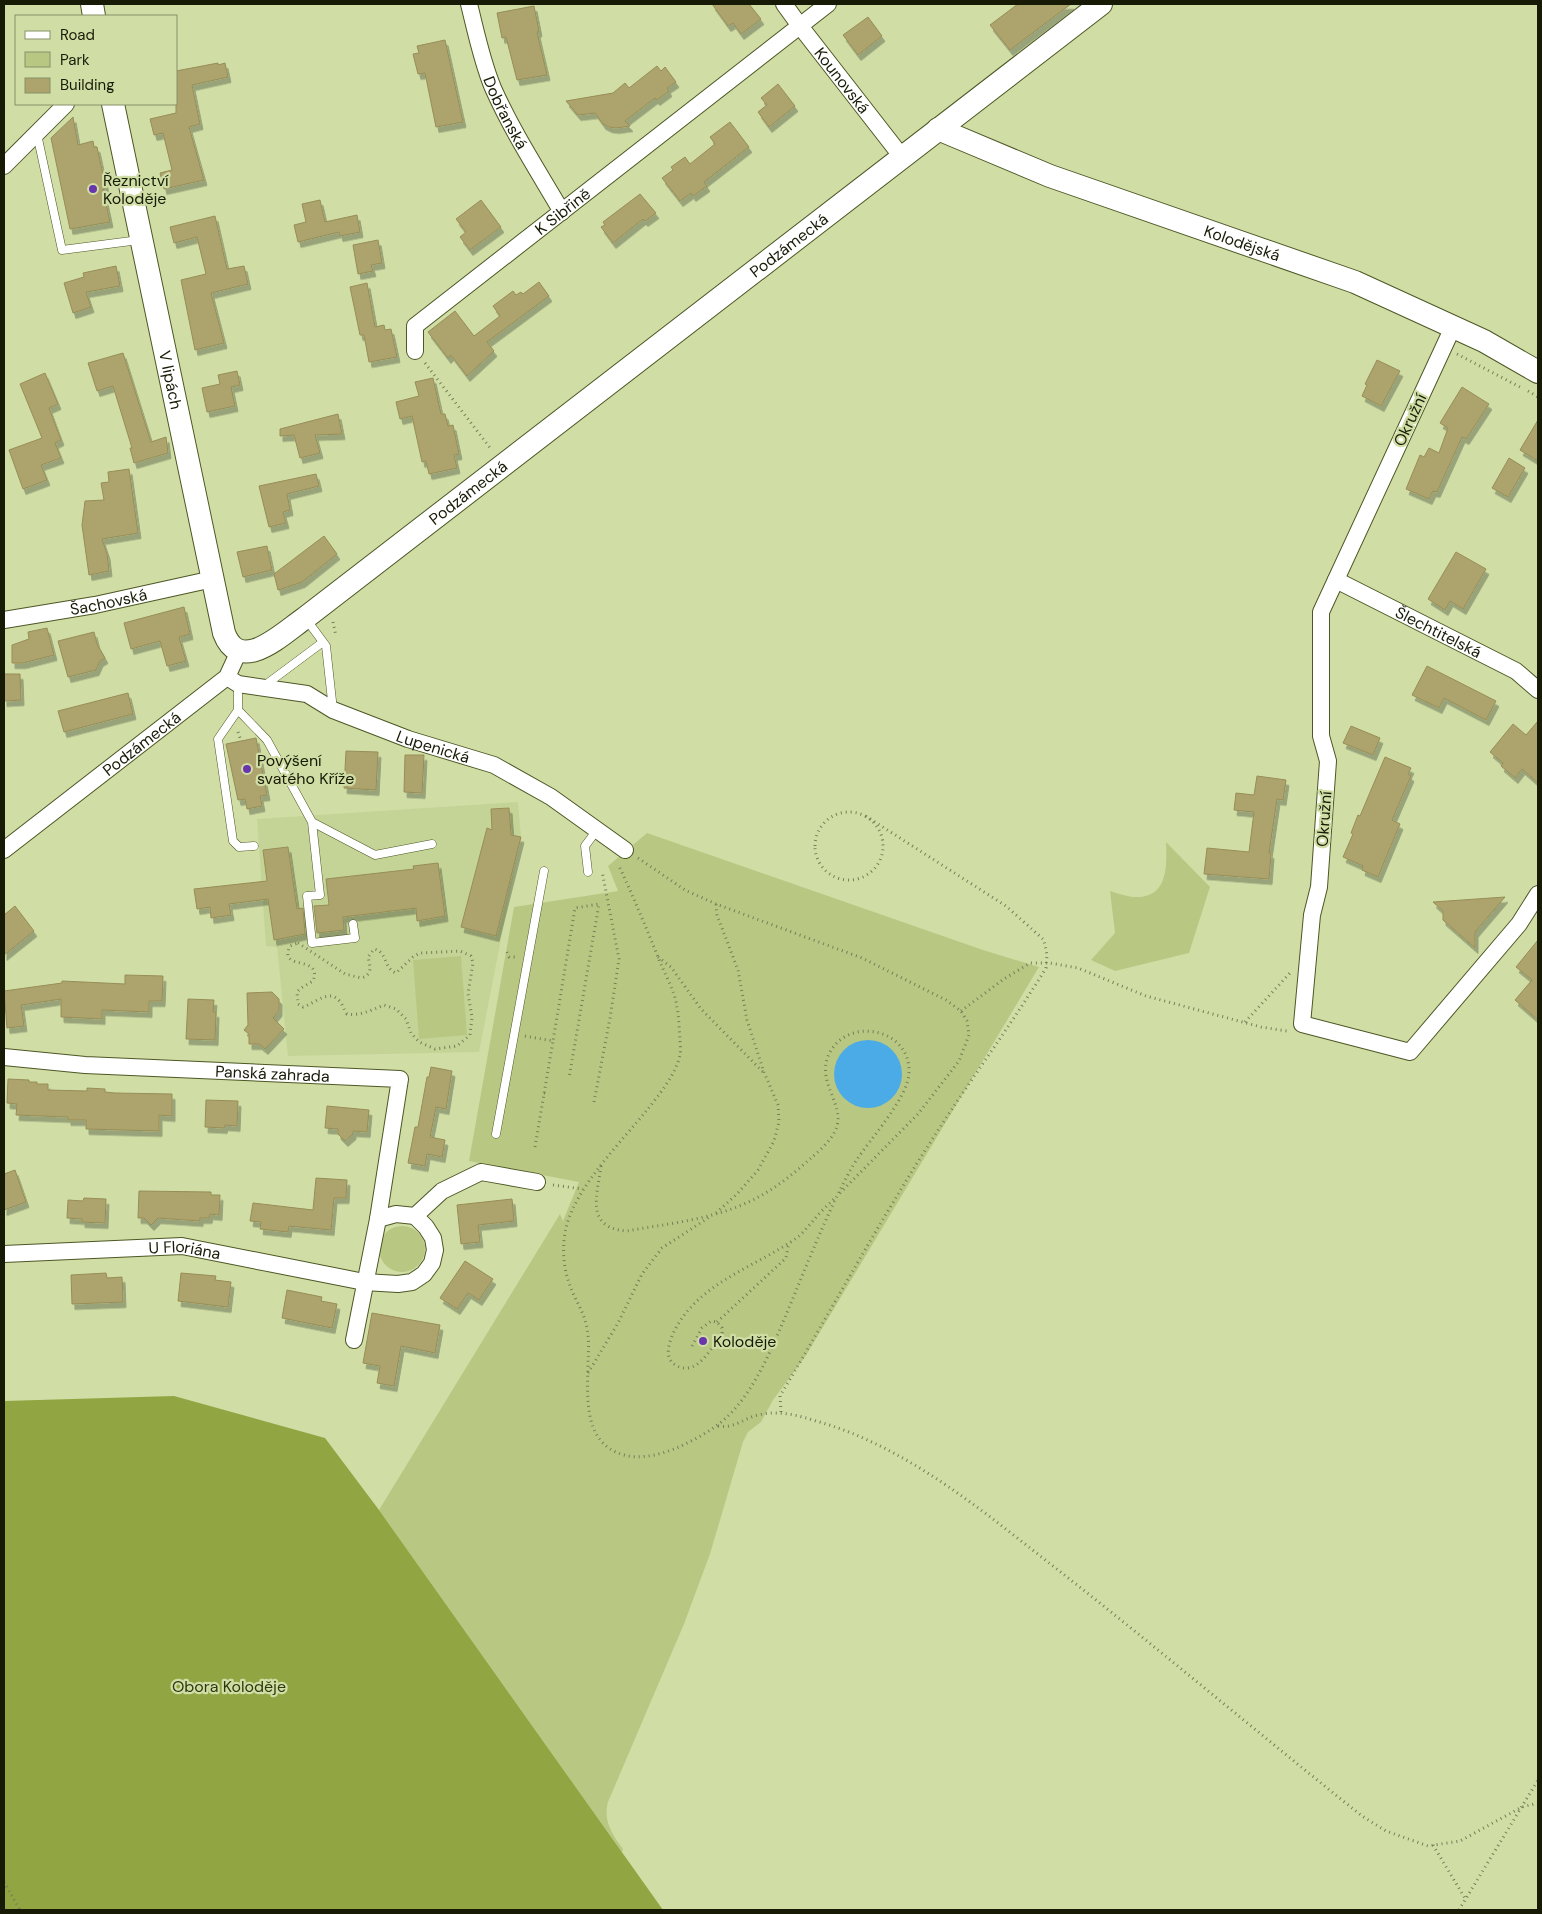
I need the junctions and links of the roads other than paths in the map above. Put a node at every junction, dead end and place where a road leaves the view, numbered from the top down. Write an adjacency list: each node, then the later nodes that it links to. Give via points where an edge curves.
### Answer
1 (469, 4): 12 (street, Dobřanská, via 492,87 516,135)
2 (784, 4): 5 (street, Kounovská)
3 (828, 4): 5 (street, K Sibřině)
4 (1101, 4): 8 (street, Podzámecká)
5 (800, 26): 10 (street, Kounovská); 12 (street, K Sibřině)
6 (65, 105): 9 (street)
7 (113, 105): 13 (street, V lipách)
8 (938, 129): 10 (street, Podzámecká); 14 (street, Kolodějská, via 1050,176 1355,282)
9 (37, 133): 11 (street); 13 (lane, via 62,250)
10 (902, 157): 19 (street, Podzámecká)
11 (4, 166)
12 (562, 212): 15 (street, K Sibřině, via 415,326)
13 (141, 240): 17 (street, V lipách)
14 (1453, 327): 16 (street, Kolodějská); 18 (street, Okružní)
15 (415, 351)
16 (1538, 372)
17 (213, 579): 20 (street, Šachovská, via 95,605); 22 (street, V lipách, via 226,639)
18 (1336, 580): 25 (street, Šlechtitelská, via 1516,672); 36 (street, Okružní, via 1321,612 1321,736 1328,761 1319,887 1304,962 1302,1024 1410,1052 1519,924)
19 (305, 618): 21 (lane); 22 (street, Podzámecká, via 258,650)
20 (4, 620)
21 (323, 642): 24 (lane); 27 (lane)
22 (239, 651): 23 (street, Podzámecká)
23 (232, 681): 24 (street, Lupenická); 26 (lane); 32 (street, Podzámecká)
24 (260, 689): 27 (street, Lupenická, via 306,694)
25 (1538, 690)
26 (238, 710): 28 (lane, via 267,740); 31 (lane, via 218,739 233,841 239,847)
27 (333, 710): 29 (street, Lupenická, via 408,739 494,765 551,797)
28 (312, 822): 30 (lane, via 374,855); 37 (lane, via 320,895 307,896 312,943 355,938)
29 (595, 828): 33 (street, Lupenická); 35 (lane, via 585,846)
30 (432, 844)
31 (254, 846)
32 (4, 850)
33 (621, 856)
34 (544, 871): 39 (lane)
35 (588, 872)
36 (1538, 894)
37 (353, 924)
38 (4, 1057): 42 (street, Panská zahrada, via 85,1065 400,1079)
39 (496, 1134)
40 (537, 1182): 41 (street, via 481,1172 442,1191)
41 (415, 1216): 42 (street, via 396,1214); 44 (street, via 433,1238 435,1250 432,1263 424,1274 412,1282 398,1284)
42 (378, 1219): 44 (street, Panská zahrada)
43 (4, 1254): 44 (street, U Floriána, via 182,1246)
44 (364, 1282): 45 (street, Panská zahrada)
45 (354, 1340)

